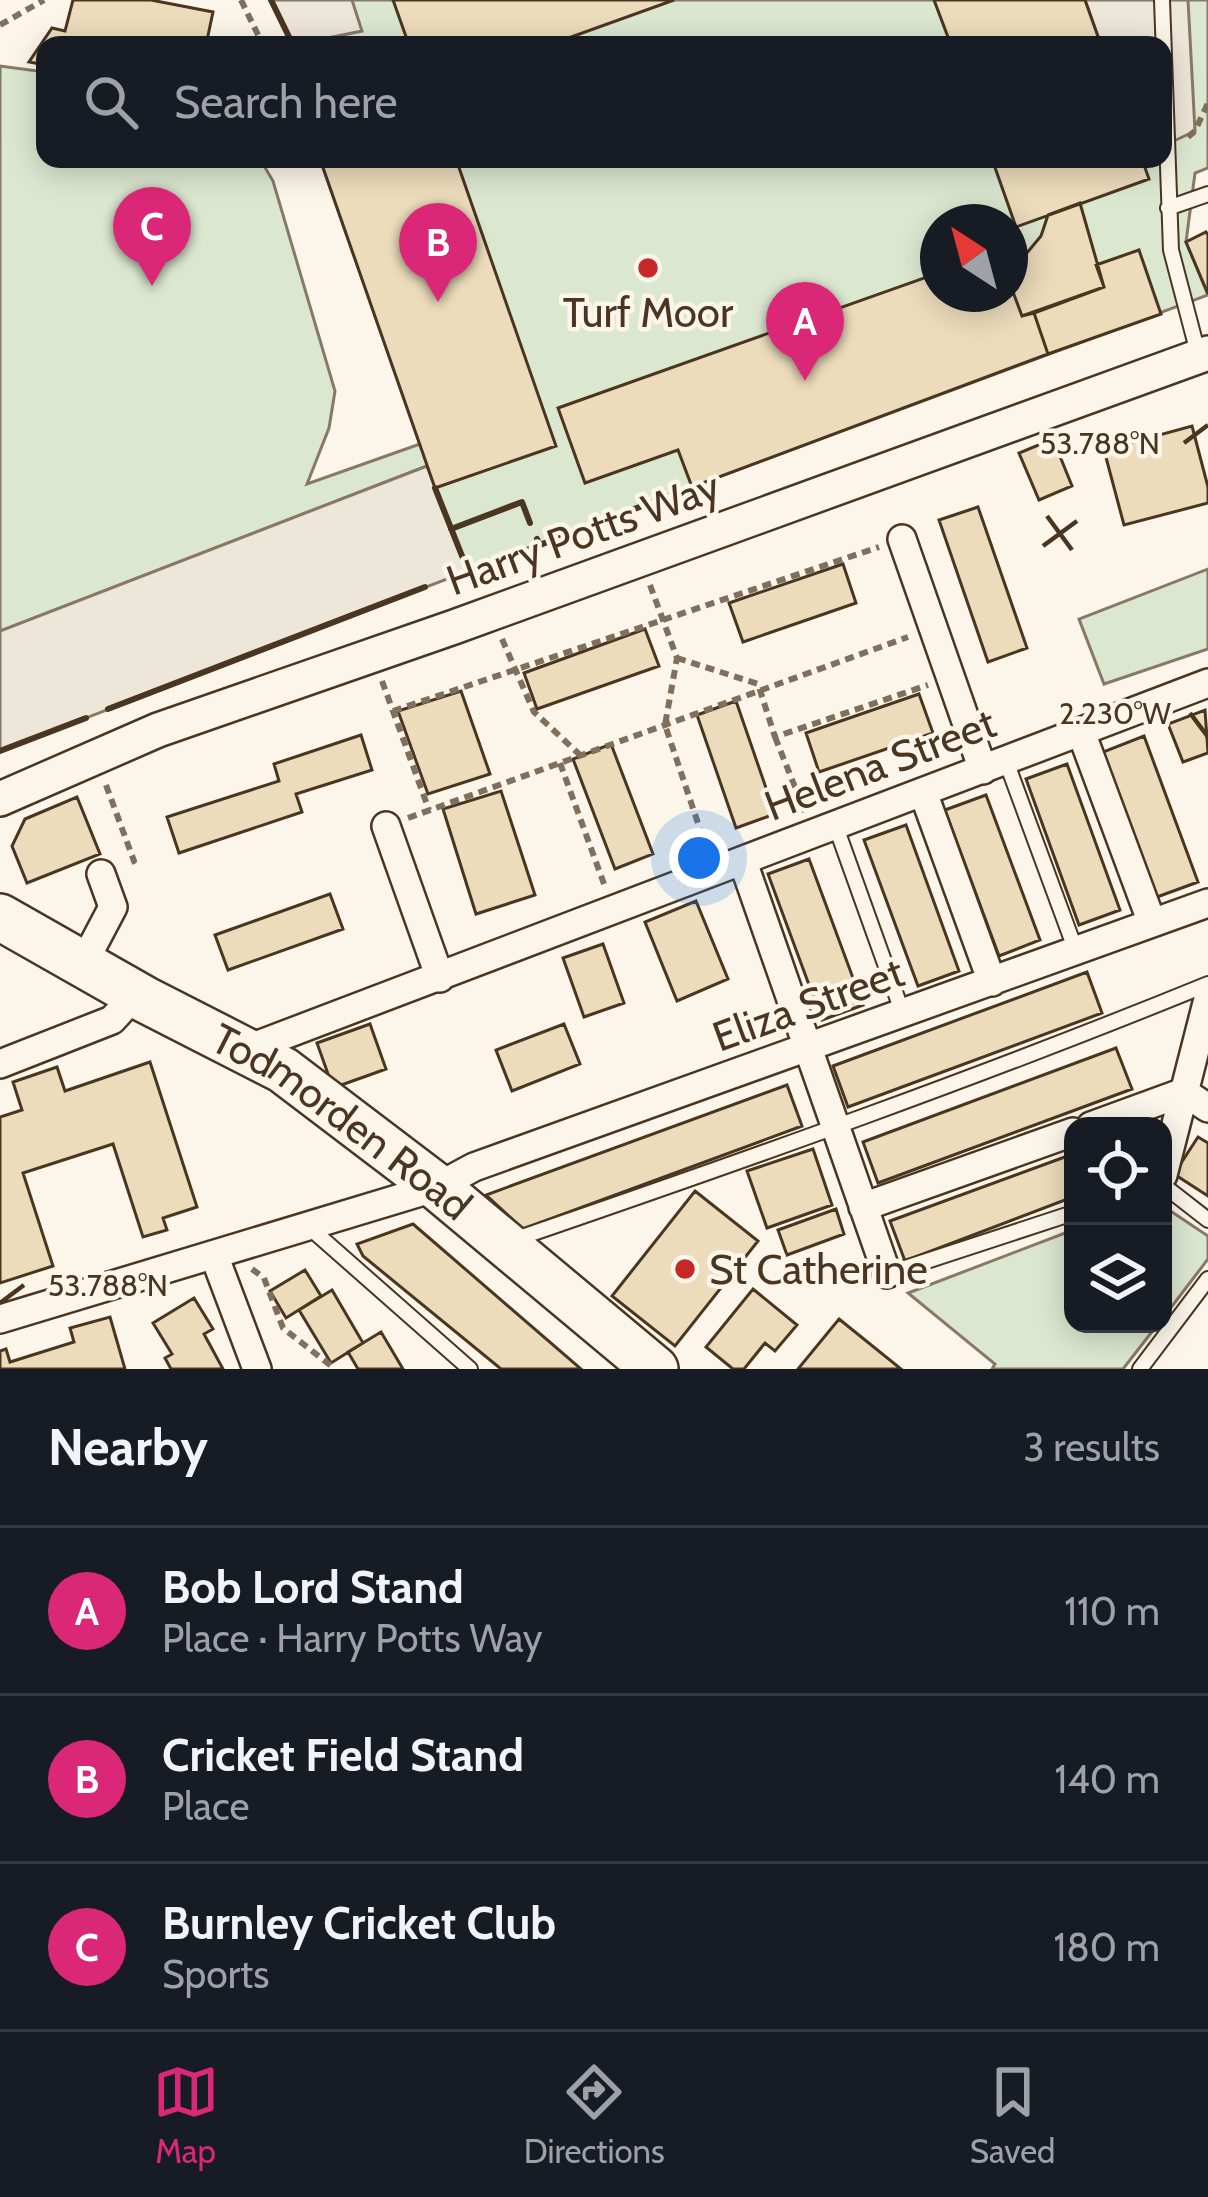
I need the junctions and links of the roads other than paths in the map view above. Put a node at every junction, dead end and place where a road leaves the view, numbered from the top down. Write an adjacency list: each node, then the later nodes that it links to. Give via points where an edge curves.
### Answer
1 (1162, 0): 2 (lane)
2 (1163, 36)
3 (1167, 168): 5 (lane)
4 (1208, 194): 5 (lane)
5 (1168, 208): 6 (lane, via 1171,250)
6 (1205, 364): 12 (street, Harry Potts Way, via 158,730)
7 (902, 539): 10 (street, via 951,677)
8 (1208, 683): 9 (street, Helena Street)
9 (1081, 732): 10 (street, Helena Street); 19 (street)
10 (995, 765): 11 (street, Helena Street); 20 (lane)
11 (923, 792): 14 (street, Helena Street); 23 (street)
12 (0, 799)
13 (386, 826): 22 (street)
14 (825, 831): 15 (street, Helena Street); 27 (lane)
15 (742, 862): 22 (street, Helena Street); 28 (street)
16 (101, 874): 21 (street, via 112,907)
17 (1208, 903): 19 (street, Eliza Street)
18 (0, 917): 21 (highway, Todmorden Road)
19 (1152, 923): 20 (street, Eliza Street)
20 (1076, 951): 23 (street, Eliza Street)
21 (82, 964): 25 (highway, Todmorden Road)
22 (440, 979): 29 (street, Helena Street)
23 (992, 982): 27 (street, Eliza Street)
24 (1208, 984): 33 (lane)
25 (136, 994): 29 (highway, Todmorden Road); 30 (street, via 112,1021)
26 (1208, 999): 31 (street)
27 (904, 1014): 28 (street, Eliza Street)
28 (808, 1049): 33 (street); 36 (street, Eliza Street)
29 (245, 1050): 36 (highway, Todmorden Road, via 284,1070)
30 (0, 1064)
31 (1196, 1100): 32 (street); 35 (street)
32 (1127, 1117)
33 (836, 1128): 38 (street); 42 (lane)
34 (1064, 1135): 38 (street)
35 (1172, 1155)
36 (437, 1187): 41 (street, Eliza Street); 42 (highway, Todmorden Road)
37 (1172, 1192): 40 (lane)
38 (863, 1208): 44 (street)
39 (1064, 1216): 44 (lane)
40 (1208, 1220)
41 (310, 1228): 43 (street, Eliza Street); 49 (lane)
42 (506, 1243): 47 (highway, Todmorden Road)
43 (222, 1252): 46 (street, Eliza Street); 48 (street)
44 (887, 1274)
45 (1208, 1279): 50 (lane)
46 (0, 1319)
47 (635, 1363)
48 (257, 1369)
49 (470, 1369)
50 (1140, 1369)

